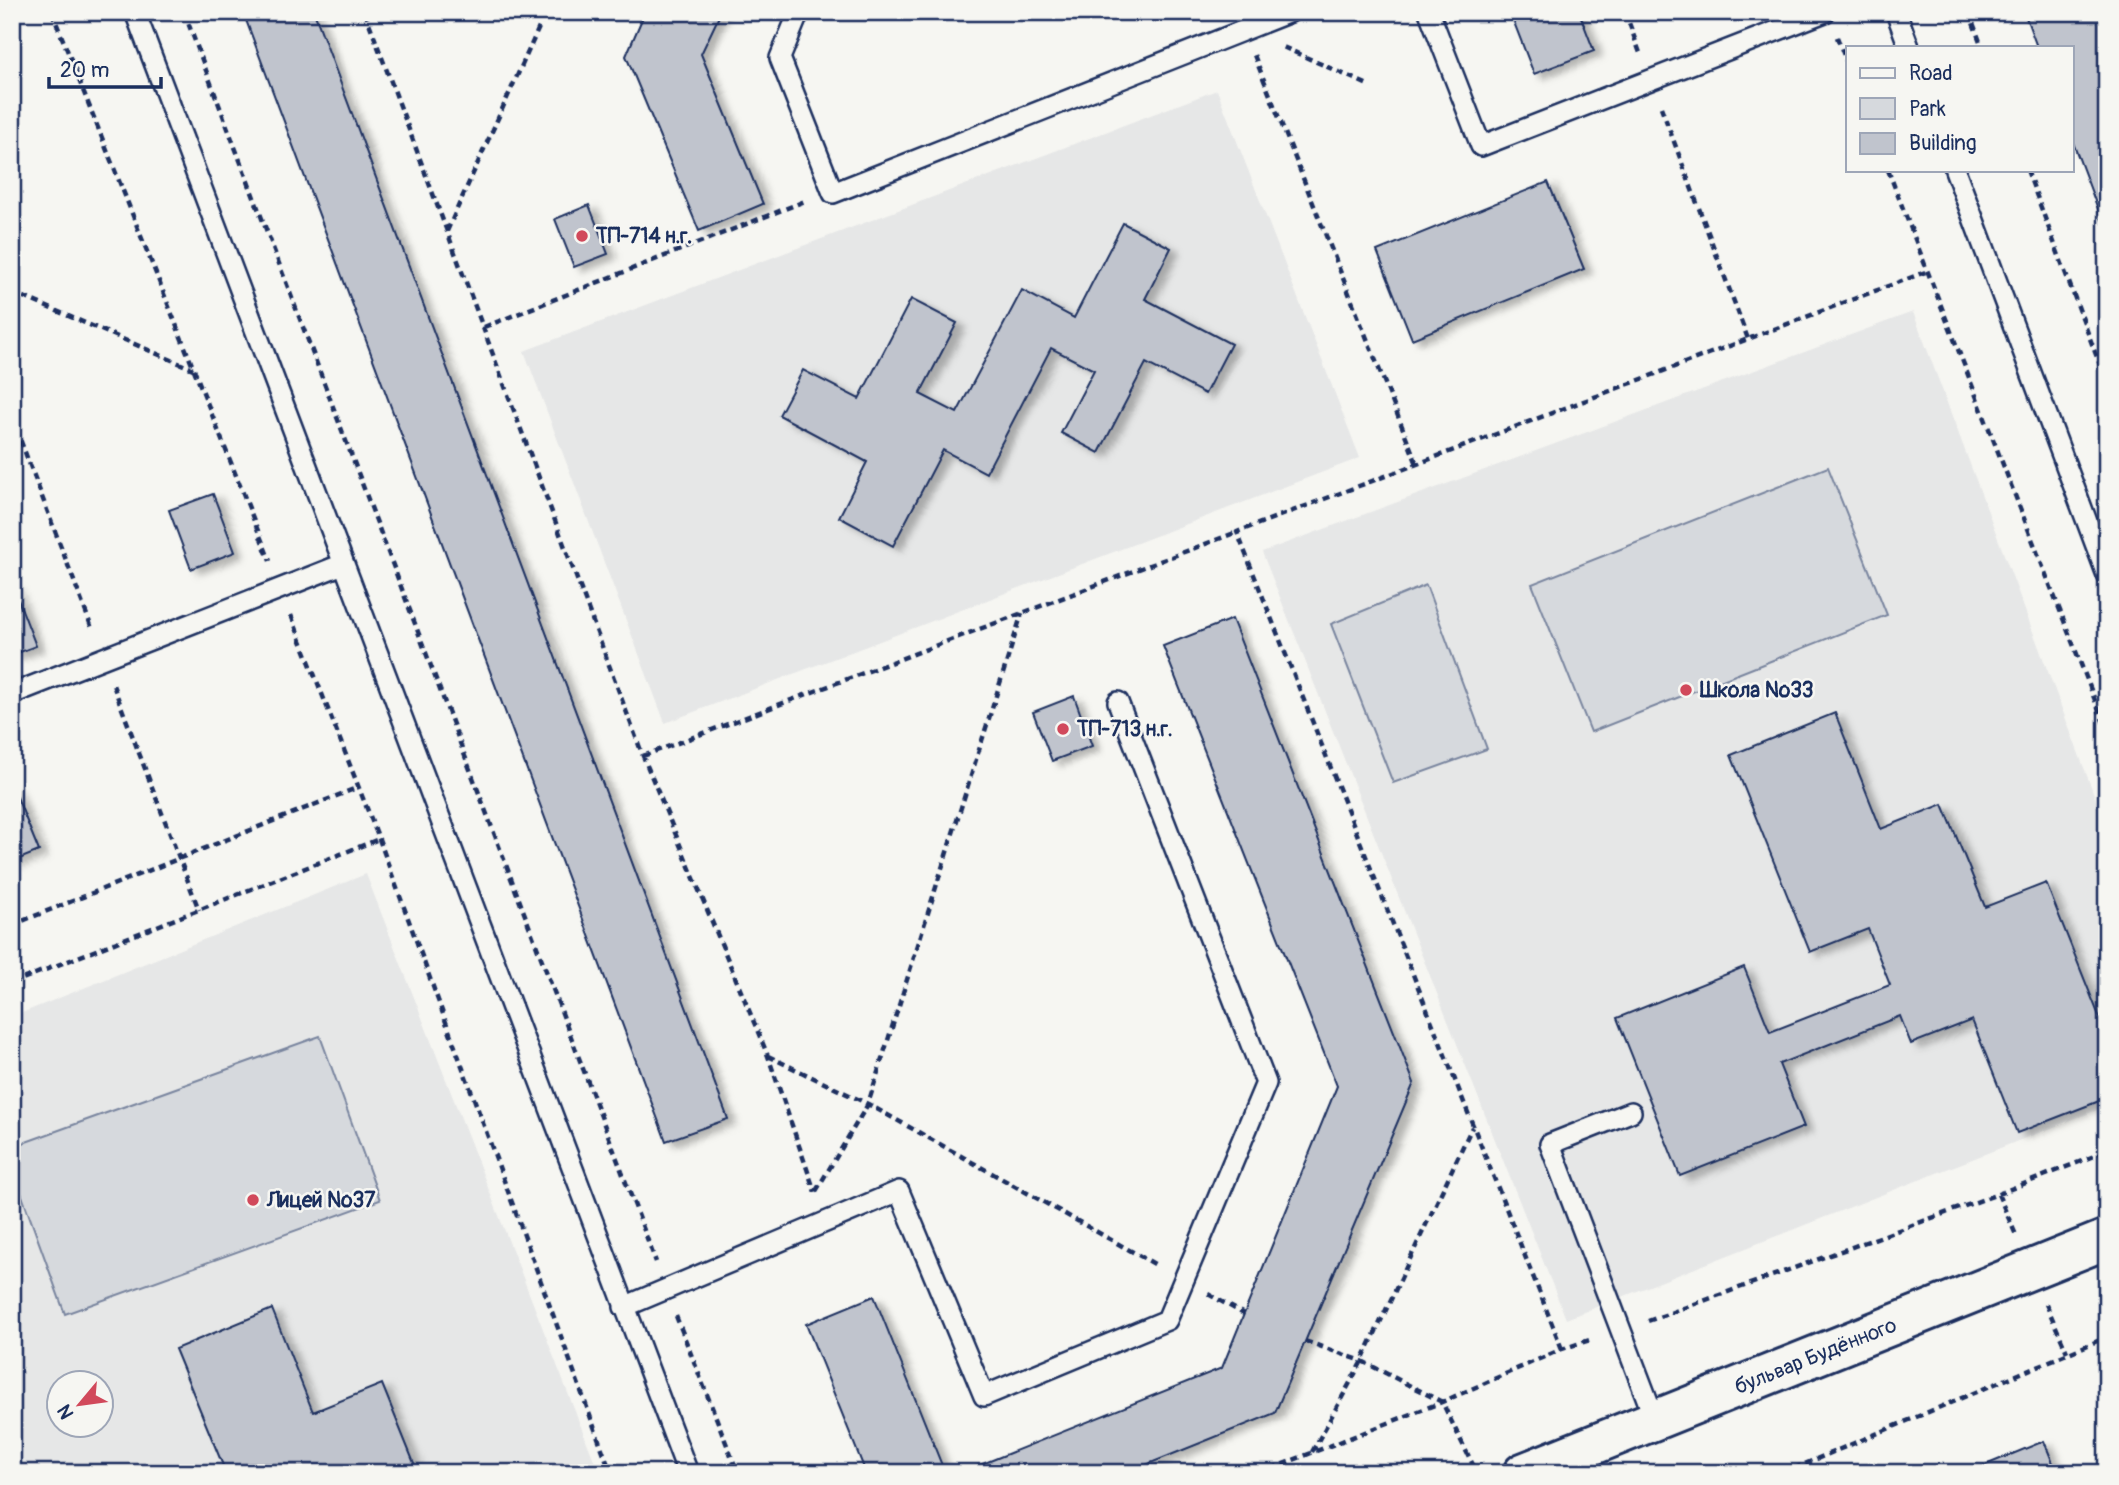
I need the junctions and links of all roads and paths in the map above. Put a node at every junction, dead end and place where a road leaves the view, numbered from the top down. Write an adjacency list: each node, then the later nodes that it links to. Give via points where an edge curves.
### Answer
1 (52, 12): 27 (path)
2 (135, 12): 31 (lane)
3 (184, 12): 50 (path)
4 (365, 12): 22 (path)
5 (546, 12): 22 (path)
6 (799, 12): 13 (lane, via 780,58 833,193)
7 (1290, 12): 13 (lane)
8 (1429, 12): 16 (lane, via 1481,146)
9 (1625, 12): 16 (path)
10 (1825, 12): 16 (lane)
11 (1896, 12): 14 (lane)
12 (1969, 12): 15 (path)
13 (1244, 30): 17 (path); 29 (path)
14 (1909, 46)
15 (1982, 46)
16 (1650, 80): 26 (path)
17 (1368, 85)
18 (1889, 172): 23 (path)
19 (1956, 172): 32 (lane)
20 (2028, 172): 28 (path)
21 (805, 201): 25 (path)
22 (446, 231): 25 (path)
23 (1928, 271): 26 (path); 37 (path)
24 (12, 292): 27 (path)
25 (484, 327): 38 (path)
26 (1748, 339): 29 (path)
27 (193, 369): 33 (path)
28 (2107, 384)
29 (1418, 464): 30 (path)
30 (1237, 532): 34 (path); 46 (path)
31 (343, 564): 33 (lane); 51 (lane)
32 (2107, 575)
33 (280, 589): 35 (lane); 39 (path)
34 (1022, 613): 38 (path); 44 (path)
35 (12, 694)
36 (1118, 702): 49 (lane, via 1266,1083)
37 (2107, 731)
38 (643, 756): 43 (path)
39 (359, 787): 40 (path); 41 (path)
40 (379, 839): 42 (path); 61 (path)
41 (12, 925)
42 (12, 984)
43 (768, 1056): 44 (path); 44 (path, via 815,1192)
44 (867, 1104): 49 (path)
45 (1631, 1112): 53 (lane, via 1550,1144)
46 (1472, 1126): 56 (path); 57 (path)
47 (2107, 1151): 53 (path)
48 (2107, 1239): 59 (street, бульвар Будённого)
49 (1184, 1280): 50 (lane, via 1167,1320 984,1396 899,1191); 52 (path)
50 (666, 1289): 51 (lane); 63 (path)
51 (624, 1307): 62 (lane)
52 (1244, 1314)
53 (1620, 1331): 56 (path); 59 (lane)
54 (2107, 1338): 67 (path)
55 (1305, 1341): 57 (path)
56 (1562, 1349): 58 (path)
57 (1362, 1361): 58 (path); 60 (path)
58 (1442, 1402): 60 (path); 65 (path)
59 (1655, 1420): 66 (street, бульвар Будённого)
60 (1311, 1453): 64 (path)
61 (611, 1473)
62 (688, 1473)
63 (738, 1473)
64 (1260, 1473)
65 (1477, 1473)
66 (1523, 1473)
67 (1783, 1473)

